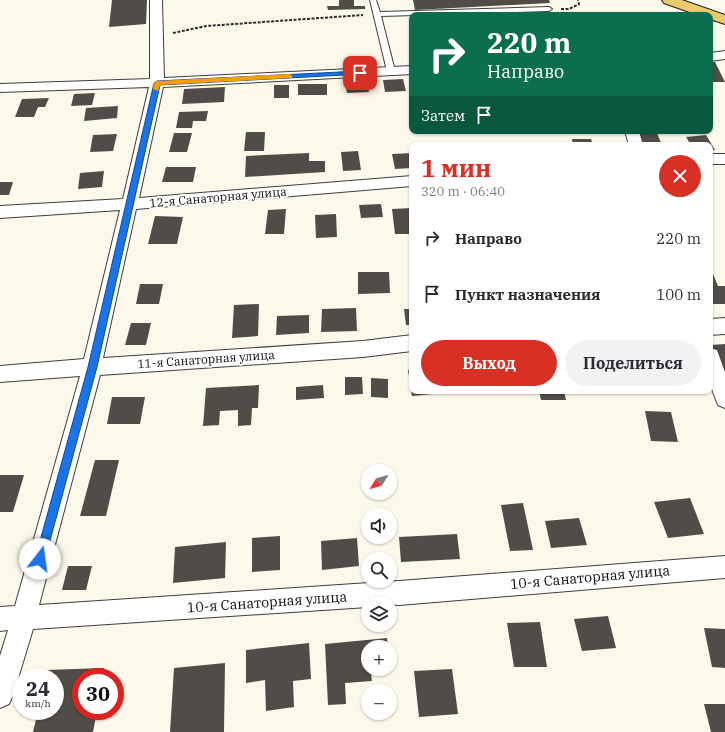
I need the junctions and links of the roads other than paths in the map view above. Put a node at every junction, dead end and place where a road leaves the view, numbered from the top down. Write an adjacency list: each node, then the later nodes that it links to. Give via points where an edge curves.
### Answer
1 (156, 0): 17 (street)
2 (372, 0): 10 (lane)
3 (669, 0): 7 (main road)
4 (693, 0): 8 (main road)
5 (549, 9): 6 (lane)
6 (446, 12)
7 (703, 12)
8 (725, 12)
9 (409, 13): 10 (lane)
10 (378, 14): 16 (lane)
11 (713, 16): 12 (main road)
12 (725, 20)
13 (725, 55): 14 (street)
14 (713, 57)
15 (409, 70): 16 (street)
16 (391, 71): 17 (street)
17 (157, 83): 18 (street); 22 (street)
18 (0, 88)
19 (725, 159): 20 (street)
20 (713, 160)
21 (409, 180): 22 (street, 12-я Санаторная улица)
22 (130, 204): 23 (street, 12-я Санаторная улица); 28 (street)
23 (0, 212)
24 (725, 326): 25 (street)
25 (713, 327)
26 (409, 343): 28 (street, 11-я Санаторная улица, via 363,349)
27 (713, 365): 30 (street)
28 (92, 367): 29 (street, 11-я Санаторная улица); 32 (street)
29 (0, 374)
30 (725, 399)
31 (725, 567): 32 (street, 10-я Санаторная улица, via 399,593)
32 (24, 618): 33 (street, 10-я Санаторная улица); 34 (street)
33 (0, 620)
34 (0, 695)

